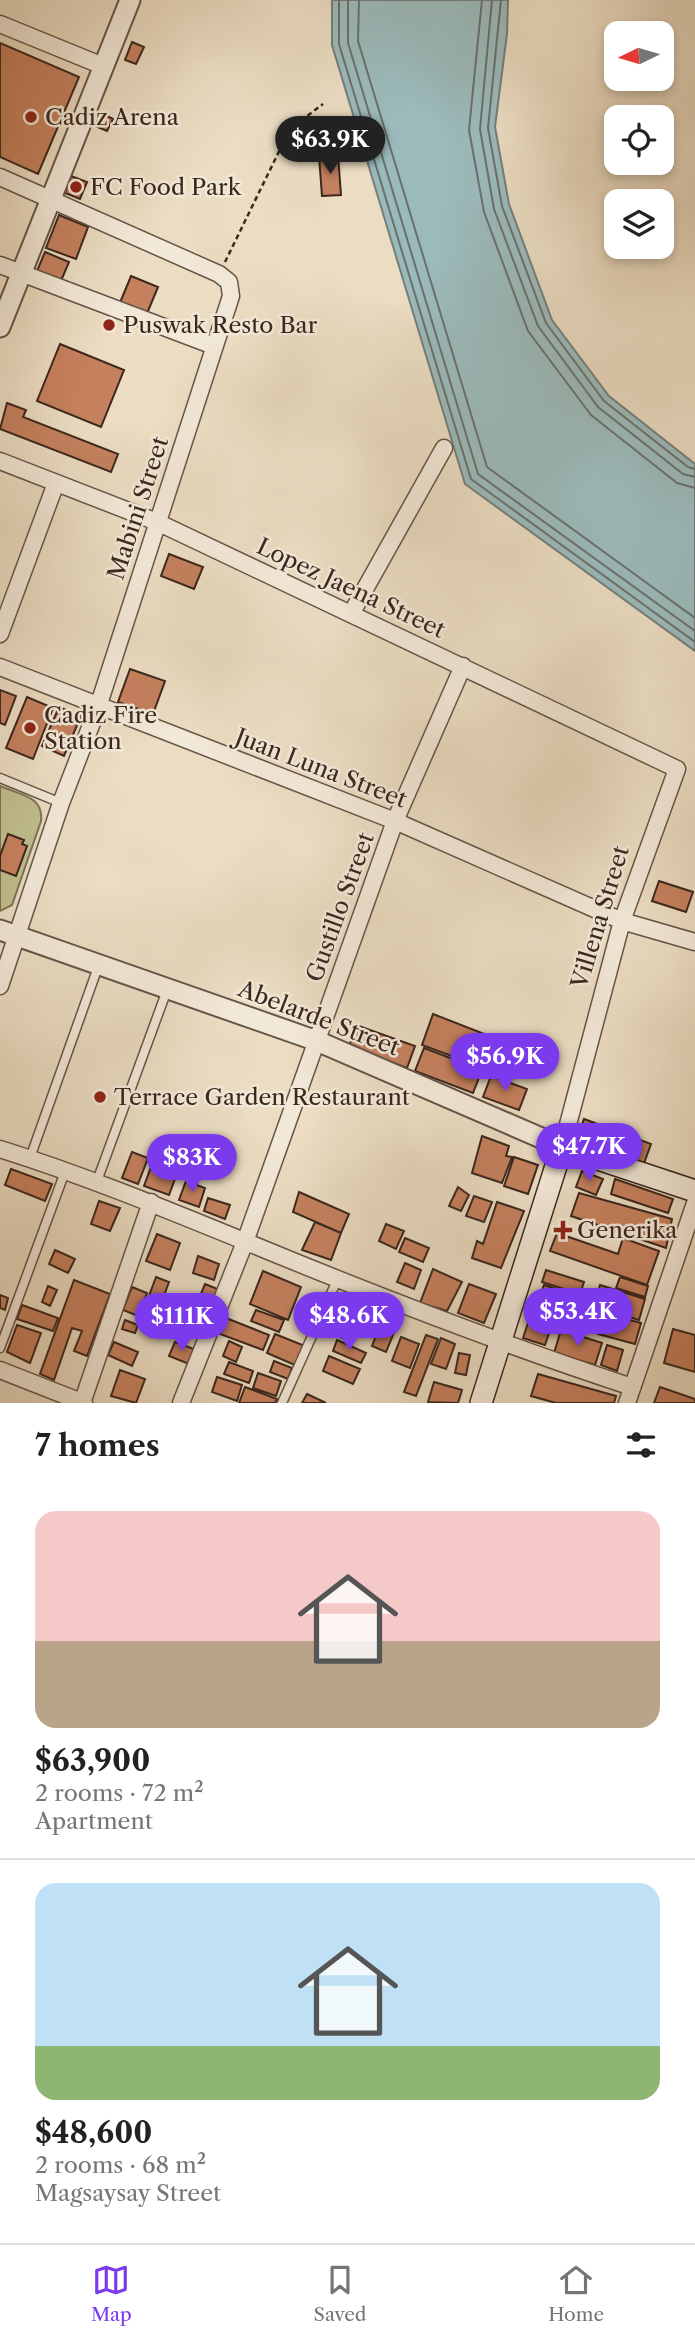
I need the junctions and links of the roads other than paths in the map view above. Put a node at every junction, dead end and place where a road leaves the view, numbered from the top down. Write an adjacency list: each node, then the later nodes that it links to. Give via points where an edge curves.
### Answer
1 (130, 0): 3 (street)
2 (0, 24): 3 (street)
3 (103, 66): 5 (street)
4 (0, 177): 5 (street)
5 (51, 198): 7 (street); 9 (street, Mabini Street, via 229,282 231,296)
6 (0, 265): 7 (street)
7 (22, 275): 8 (street); 9 (street)
8 (0, 327)
9 (214, 346): 13 (street, Mabini Street)
10 (444, 448): 14 (street)
11 (0, 461): 12 (street, Lopez Jaena Street)
12 (56, 483): 13 (street, Lopez Jaena Street); 15 (street)
13 (157, 522): 14 (street, Lopez Jaena Street); 18 (street, Mabini Street)
14 (351, 614): 16 (street, Lopez Jaena Street)
15 (0, 634)
16 (463, 666): 19 (street, Lopez Jaena Street); 22 (street, Gustillo Street)
17 (0, 667): 18 (street, Juan Luna Street)
18 (98, 707): 21 (street, Mabini Street); 22 (street, Juan Luna Street)
19 (677, 769): 23 (street, Villena Street)
20 (0, 778): 21 (lane)
21 (61, 803): 24 (street, Mabini Street)
22 (395, 821): 23 (street, Juan Luna Street); 29 (street, Gustillo Street)
23 (622, 921): 25 (street, Juan Luna Street); 30 (street, Villena Street)
24 (7, 933): 26 (street, Abelarde Street); 27 (street, Mabini Street)
25 (695, 942)
26 (99, 965): 28 (street, Abelarde Street); 32 (lane)
27 (0, 986)
28 (167, 989): 29 (street, Abelarde Street); 34 (lane)
29 (317, 1041): 30 (street, Abelarde Street); 38 (street, Gustillo Street)
30 (562, 1147): 35 (main road, Abelarde Street); 40 (main road, Villena Street)
31 (0, 1149): 32 (street)
32 (30, 1158): 33 (street)
33 (66, 1169): 34 (street); 41 (lane)
34 (97, 1181): 36 (street)
35 (695, 1191)
36 (150, 1202): 38 (street); 44 (street)
37 (695, 1203): 43 (street)
38 (245, 1242): 39 (street); 45 (street, Gustillo Street)
39 (338, 1278): 40 (street); 46 (lane)
40 (502, 1344): 43 (street); 47 (main road, Villena Street)
41 (0, 1348)
42 (0, 1370): 44 (street)
43 (632, 1387): 48 (street)
44 (83, 1403)
45 (181, 1403)
46 (282, 1403)
47 (481, 1403)
48 (627, 1403)

